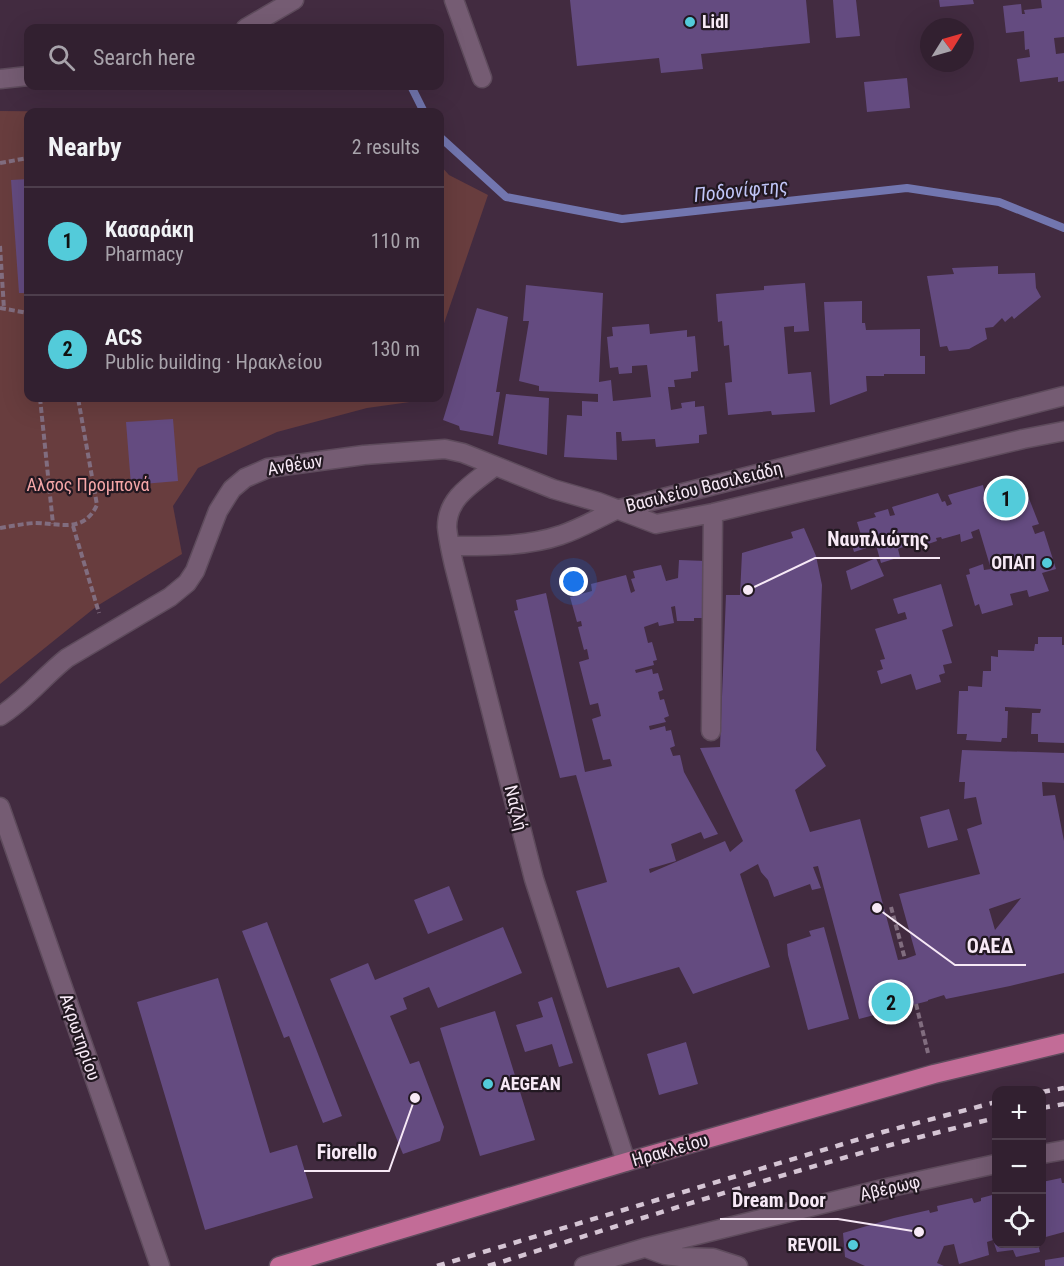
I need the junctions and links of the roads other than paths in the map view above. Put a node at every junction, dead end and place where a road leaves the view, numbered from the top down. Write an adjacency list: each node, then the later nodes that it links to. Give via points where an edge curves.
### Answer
1 (294, 0): 3 (street)
2 (454, 0): 5 (street)
3 (253, 24)
4 (24, 76): 6 (street)
5 (482, 78)
6 (0, 79)
7 (1064, 396): 10 (street, Βασιλείου Βασιλειάδη)
8 (1064, 431): 11 (street, Βασιλείου Βασιλειάδη)
9 (495, 466): 10 (street, Ανθέων); 12 (street, Ναζλή, via 460,493 451,505 447,528); 13 (street, Ανθέων, via 464,453 434,449 268,468 245,478 222,503 187,583 67,658)
10 (616, 510): 11 (street, Βασιλείου Βασιλειάδη, via 656,524); 12 (street, via 545,540 500,546)
11 (713, 513): 14 (street)
12 (450, 546): 19 (street, Ναζλή, via 534,879)
13 (2, 718)
14 (711, 731)
15 (0, 807): 22 (street, Ακρωτηρίου)
16 (1064, 1043): 19 (main road, Ηρακλείου, via 934,1074)
17 (1064, 1150): 18 (street)
18 (1046, 1153)
19 (626, 1162): 23 (main road, Ηρακλείου)
20 (992, 1165): 21 (street, Αβέρωφ)
21 (644, 1248): 24 (street); 25 (street); 26 (street, via 681,1257 713,1258)
22 (160, 1266)
23 (279, 1266)
24 (584, 1266)
25 (658, 1266)
26 (738, 1266)

